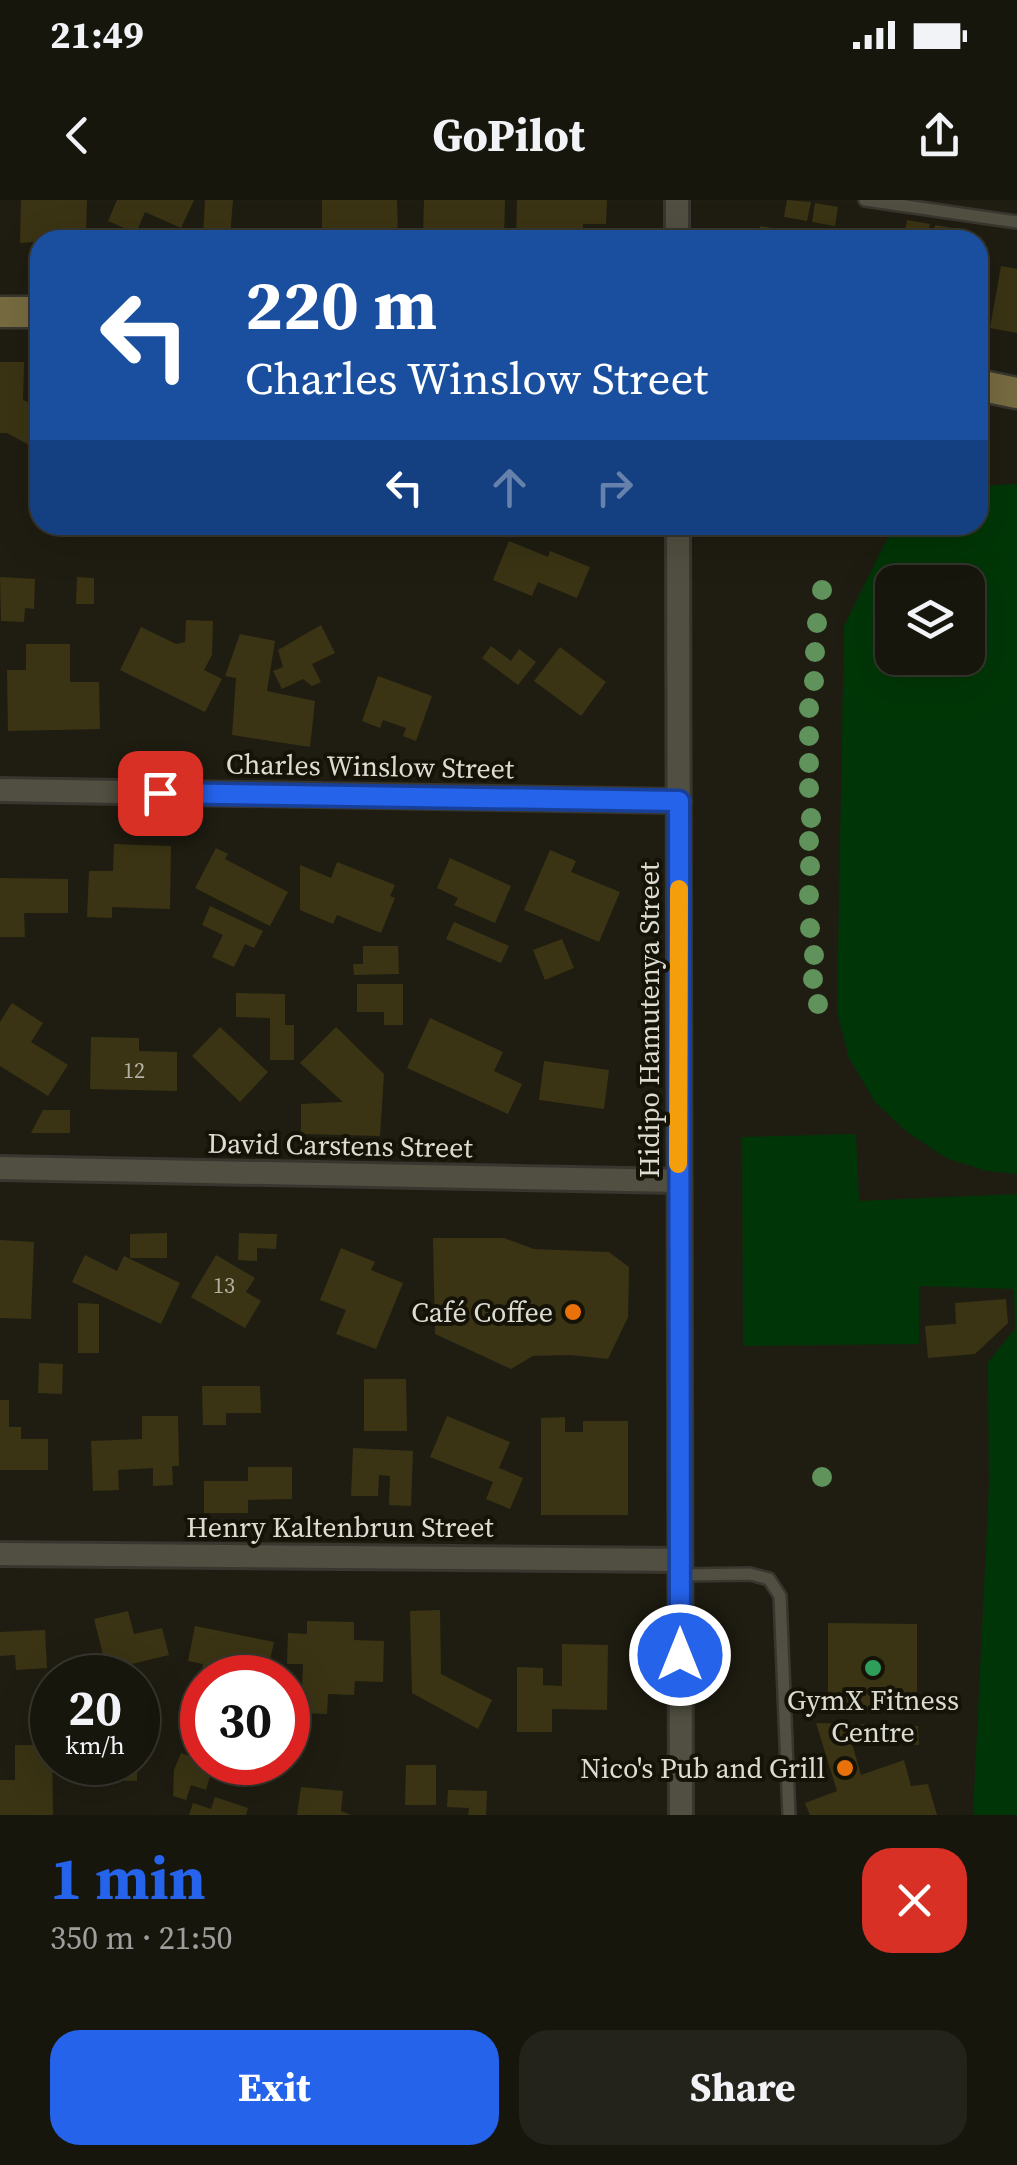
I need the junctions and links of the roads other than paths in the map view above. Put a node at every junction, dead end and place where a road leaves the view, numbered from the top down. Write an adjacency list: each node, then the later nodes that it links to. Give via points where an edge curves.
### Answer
1 (676, 200): 4 (street)
2 (864, 200): 3 (lane)
3 (1017, 222)
4 (677, 230)
5 (0, 312): 6 (main road)
6 (30, 312)
7 (988, 387): 8 (main road)
8 (1017, 393)
9 (678, 535): 11 (street, Hidipo Hamutenya Street)
10 (0, 790): 11 (street, Charles Winslow Street)
11 (679, 801): 13 (street, Hidipo Hamutenya Street)
12 (0, 1168): 13 (street, David Carstens Street)
13 (678, 1182): 15 (street, Hidipo Hamutenya Street)
14 (0, 1554): 15 (street, Henry Kaltenbrun Street)
15 (679, 1568): 16 (street, Hidipo Hamutenya Street); 17 (lane, via 769,1579 780,1596)
16 (681, 1815)
17 (789, 1815)

